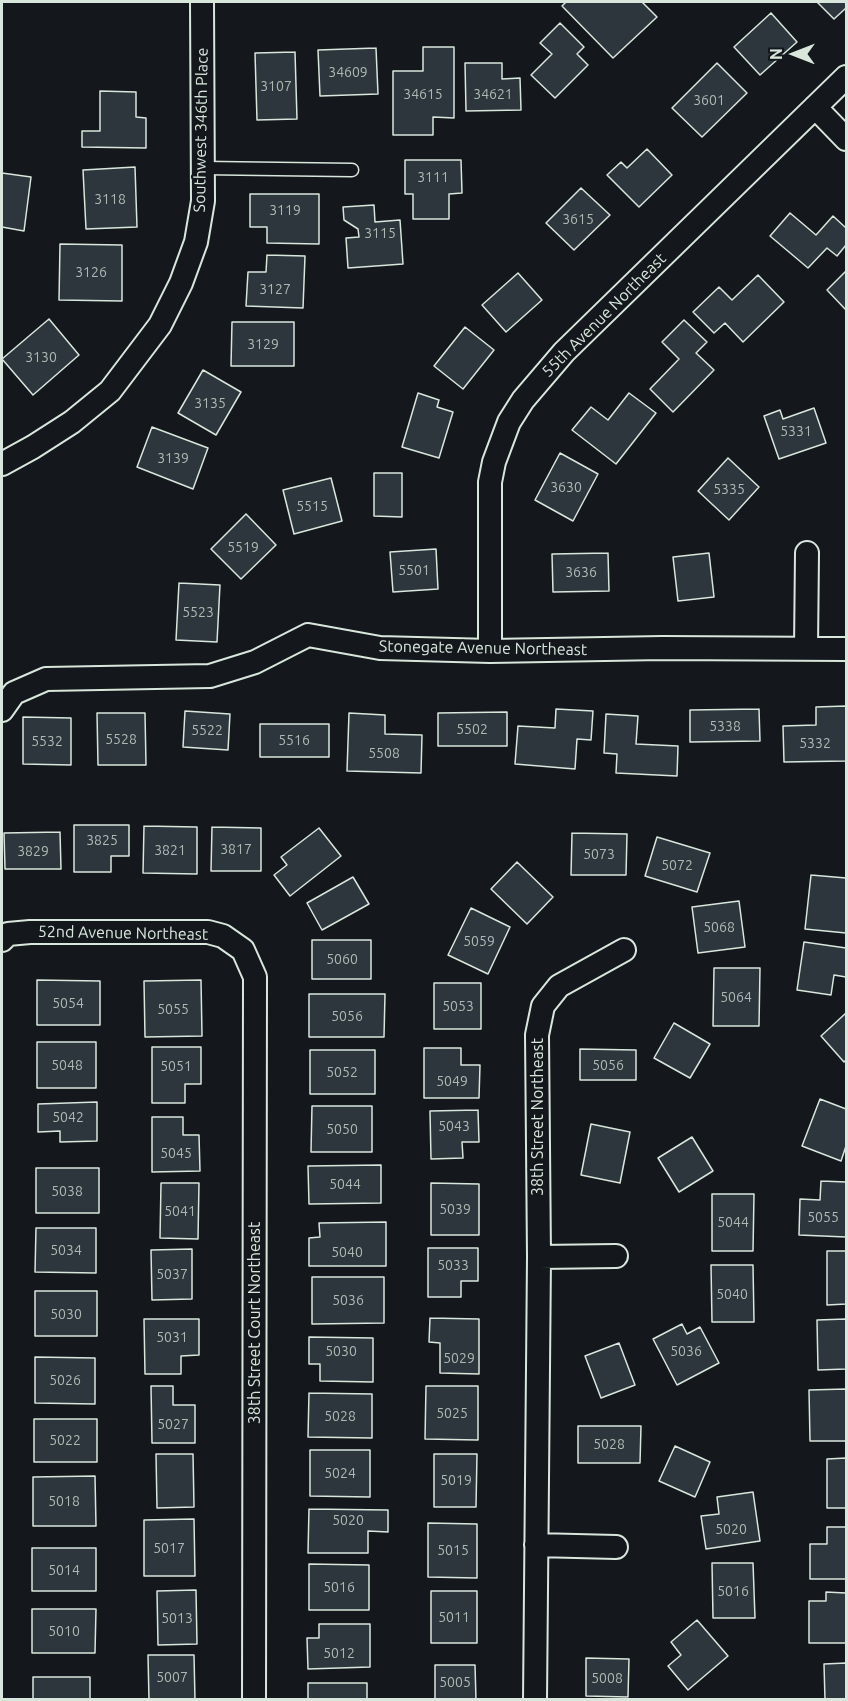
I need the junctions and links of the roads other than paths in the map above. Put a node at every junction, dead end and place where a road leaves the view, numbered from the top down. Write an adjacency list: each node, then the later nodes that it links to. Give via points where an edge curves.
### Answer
1 (202, 2): 5 (street, Southwest 346th Place)
2 (846, 77): 3 (street, 55th Avenue Northeast)
3 (815, 107): 4 (street); 11 (street, 55th Avenue Northeast, via 564,352 509,422 490,482)
4 (846, 138)
5 (202, 168): 6 (lane); 7 (street, Southwest 346th Place, via 196,242 160,325 110,391 72,422)
6 (352, 170)
7 (2, 464)
8 (807, 553): 9 (street)
9 (806, 648): 10 (street, Stonegate Avenue Northeast); 11 (street, Stonegate Avenue Northeast)
10 (846, 649)
11 (490, 651): 12 (street, Stonegate Avenue Northeast, via 380,648 308,635 255,662 210,676 46,679 14,693)
12 (2, 710)
13 (2, 940): 14 (street, 52nd Avenue Northeast, via 8,934 30,932 186,931 223,936)
14 (243, 950): 20 (street, 38th Street Court Northeast, via 255,977)
15 (624, 950): 17 (street, 38th Street Northeast, via 559,986 543,1006 537,1035)
16 (616, 1256): 17 (street)
17 (539, 1257): 18 (street, 38th Street Northeast)
18 (536, 1545): 19 (street); 21 (street, 38th Street Northeast)
19 (616, 1547)
20 (254, 1700)
21 (535, 1700)

